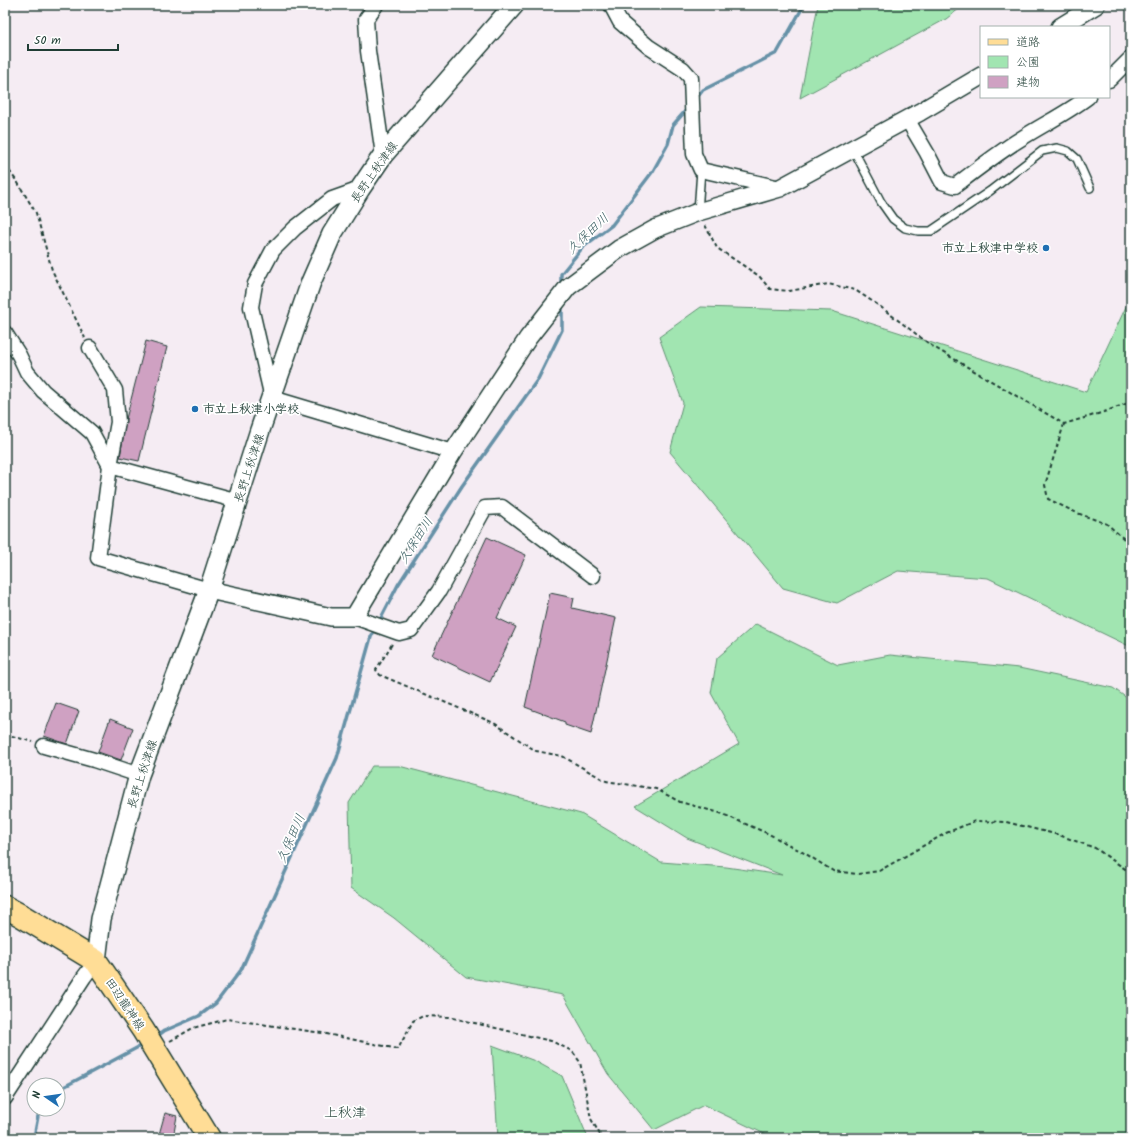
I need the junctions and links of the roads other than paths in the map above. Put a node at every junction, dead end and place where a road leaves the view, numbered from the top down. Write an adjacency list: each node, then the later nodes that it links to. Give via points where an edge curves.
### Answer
1 (376, 5): 12 (street, via 366,19)
2 (514, 5): 12 (main road, 長野上秋津線)
3 (611, 5): 13 (street, via 620,22 649,47 683,69 691,78 694,154)
4 (1096, 5): 5 (street)
5 (1062, 26)
6 (1131, 58): 8 (street)
7 (980, 77): 10 (street)
8 (1110, 79)
9 (1087, 98): 10 (street, via 1063,115 1012,144 955,186 942,182 928,153)
10 (907, 120): 11 (street)
11 (853, 149): 14 (street); 15 (lane, via 893,219 905,228 918,231 931,231 990,191 1042,151 1057,148 1068,151 1077,159)
12 (383, 155): 16 (main road, 長野上秋津線)
13 (701, 170): 14 (street); 17 (lane)
14 (780, 188): 17 (street)
15 (1090, 188)
16 (360, 189): 20 (main road, 長野上秋津線, via 332,234 311,282); 20 (street, via 332,199 295,228 273,250 255,284 251,307)
17 (698, 212): 21 (street, via 655,229 619,249 568,287 528,338)
18 (5, 333): 22 (street, via 27,372 43,391 92,433)
19 (90, 348): 22 (street, via 115,390 118,422)
20 (272, 398): 21 (street); 23 (main road, 長野上秋津線)
21 (453, 452): 26 (street)
22 (110, 466): 23 (street); 25 (street, via 98,558)
23 (238, 501): 25 (main road, 長野上秋津線)
24 (593, 576): 26 (street, via 502,507 485,508 439,591 411,630 399,633)
25 (209, 590): 26 (street, via 331,617); 28 (main road, 長野上秋津線)
26 (354, 617)
27 (44, 746): 28 (street)
28 (139, 775): 30 (main road, 長野上秋津線, via 100,918)
29 (5, 907): 30 (main road, 田辺龍神線)
30 (96, 961): 31 (street); 32 (main road, 田辺龍神線, via 143,1030)
31 (5, 1098)
32 (209, 1138)

